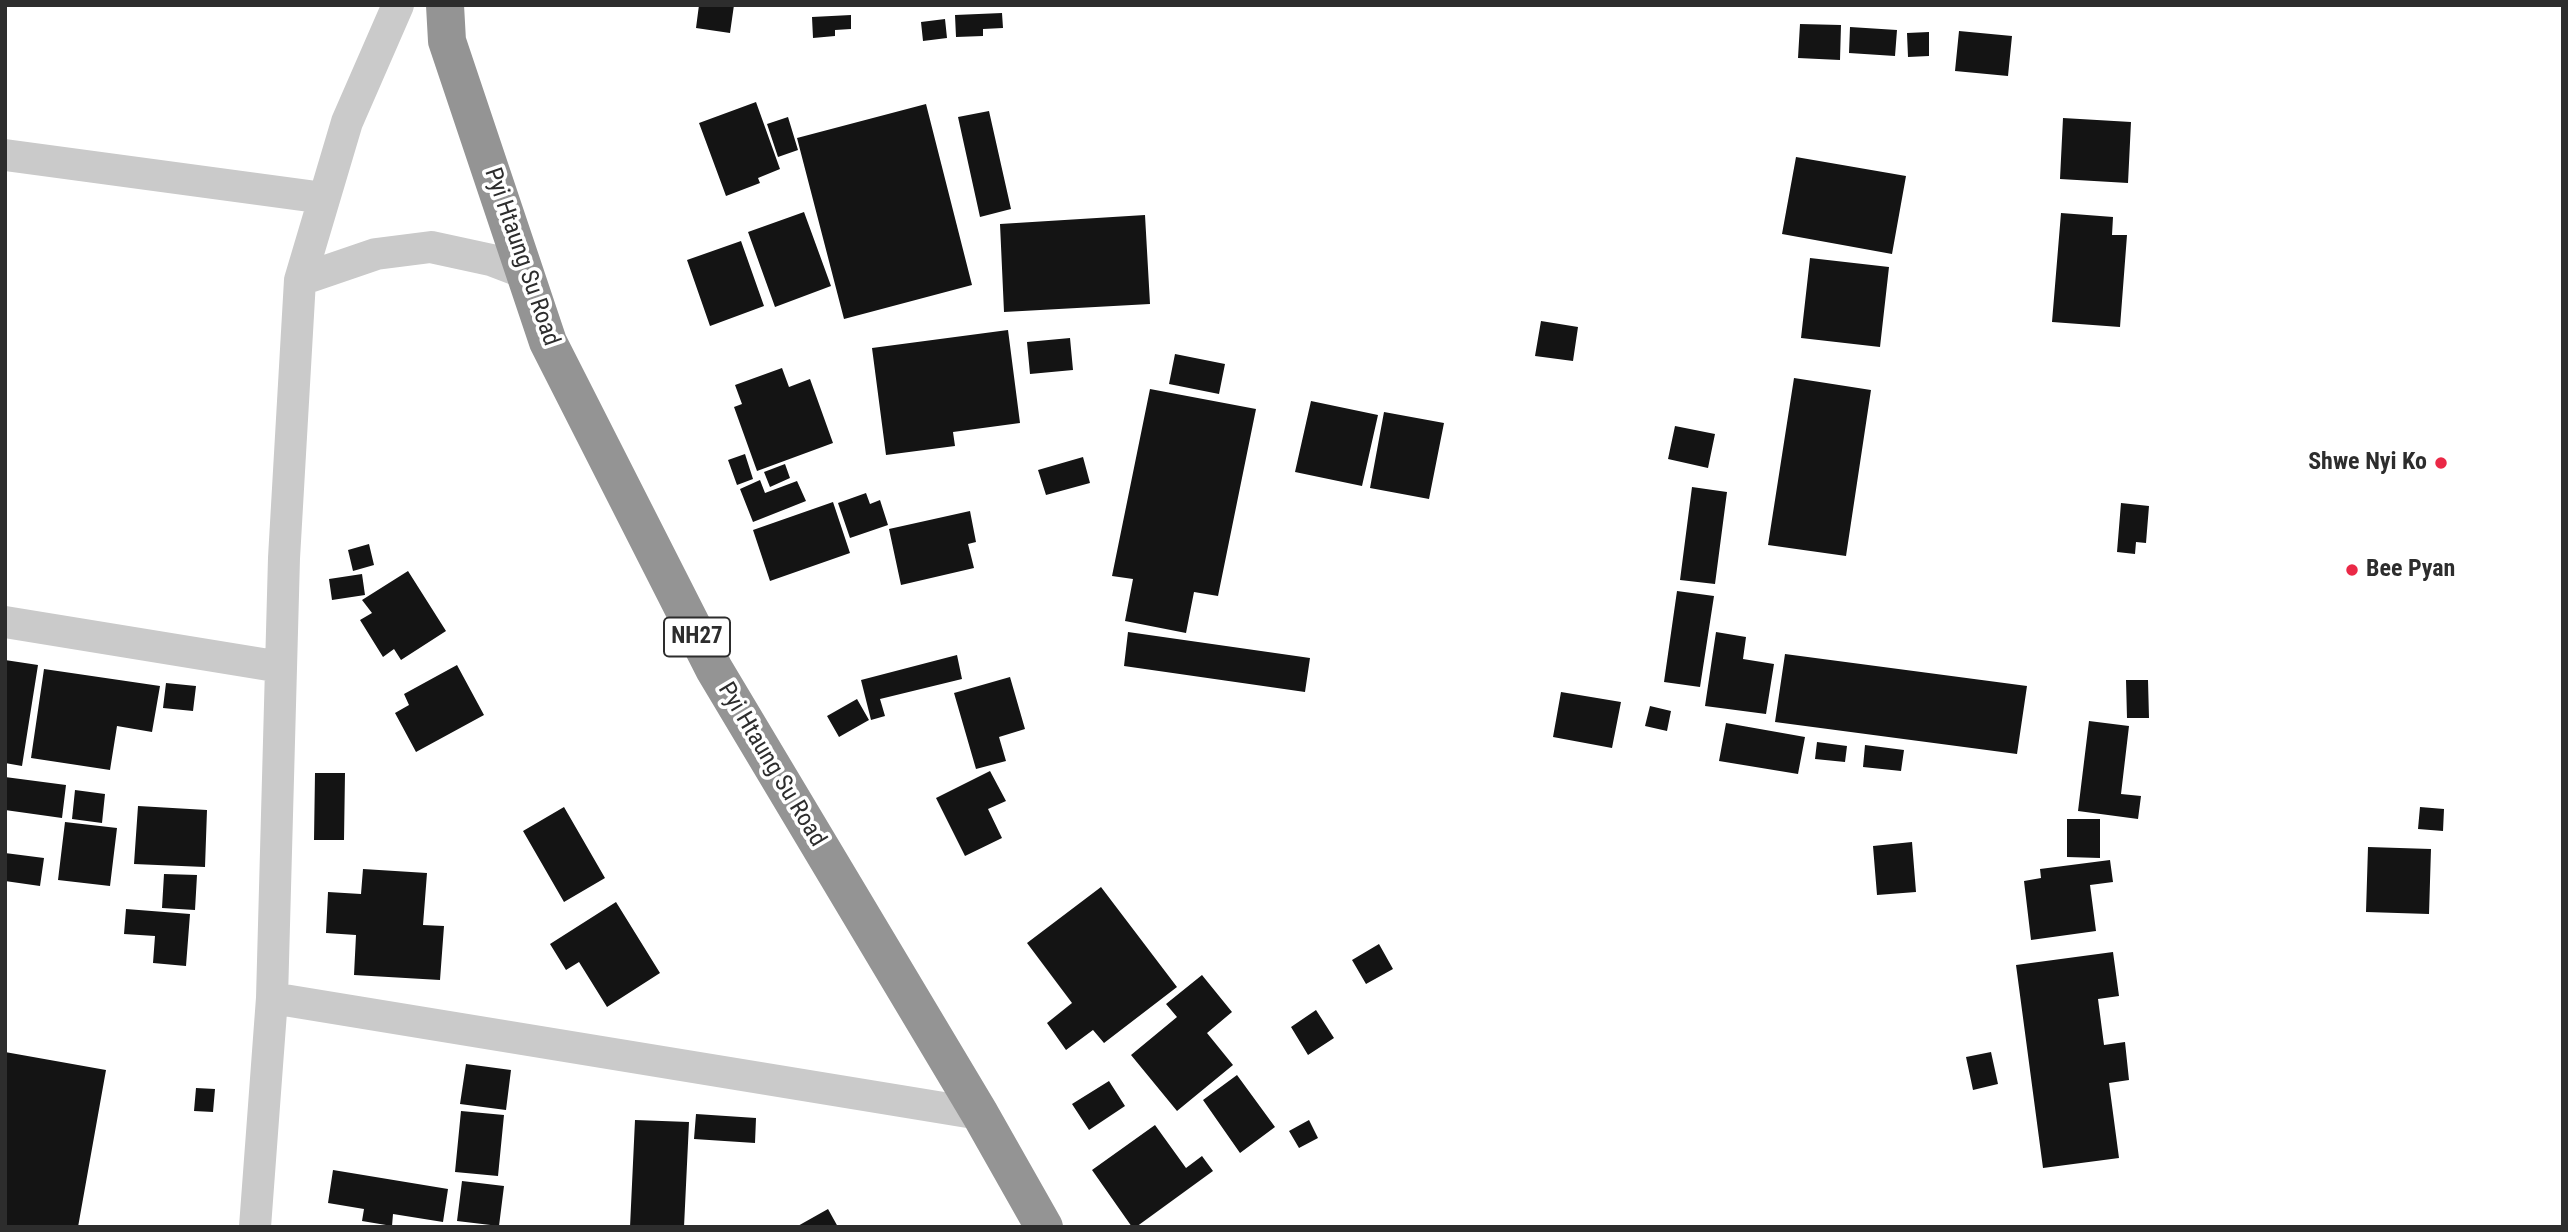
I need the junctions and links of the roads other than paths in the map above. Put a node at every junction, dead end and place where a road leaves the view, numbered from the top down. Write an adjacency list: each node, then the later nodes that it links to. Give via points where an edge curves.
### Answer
1 (398, 5): 4 (street, via 347,122)
2 (446, 5): 5 (highway, Pyi Htaung Su Road / NH27, via 447,41)
3 (5, 155): 4 (street)
4 (324, 198): 6 (street)
5 (525, 273): 6 (street, via 431,247 376,254); 10 (highway, Pyi Htaung Su Road / NH27, via 548,342 713,669)
6 (300, 280): 8 (street)
7 (5, 622): 8 (street)
8 (282, 667): 9 (street)
9 (272, 999): 10 (street); 11 (street)
10 (980, 1114): 12 (highway, Pyi Htaung Su Road / NH27)
11 (255, 1227)
12 (1044, 1227)

